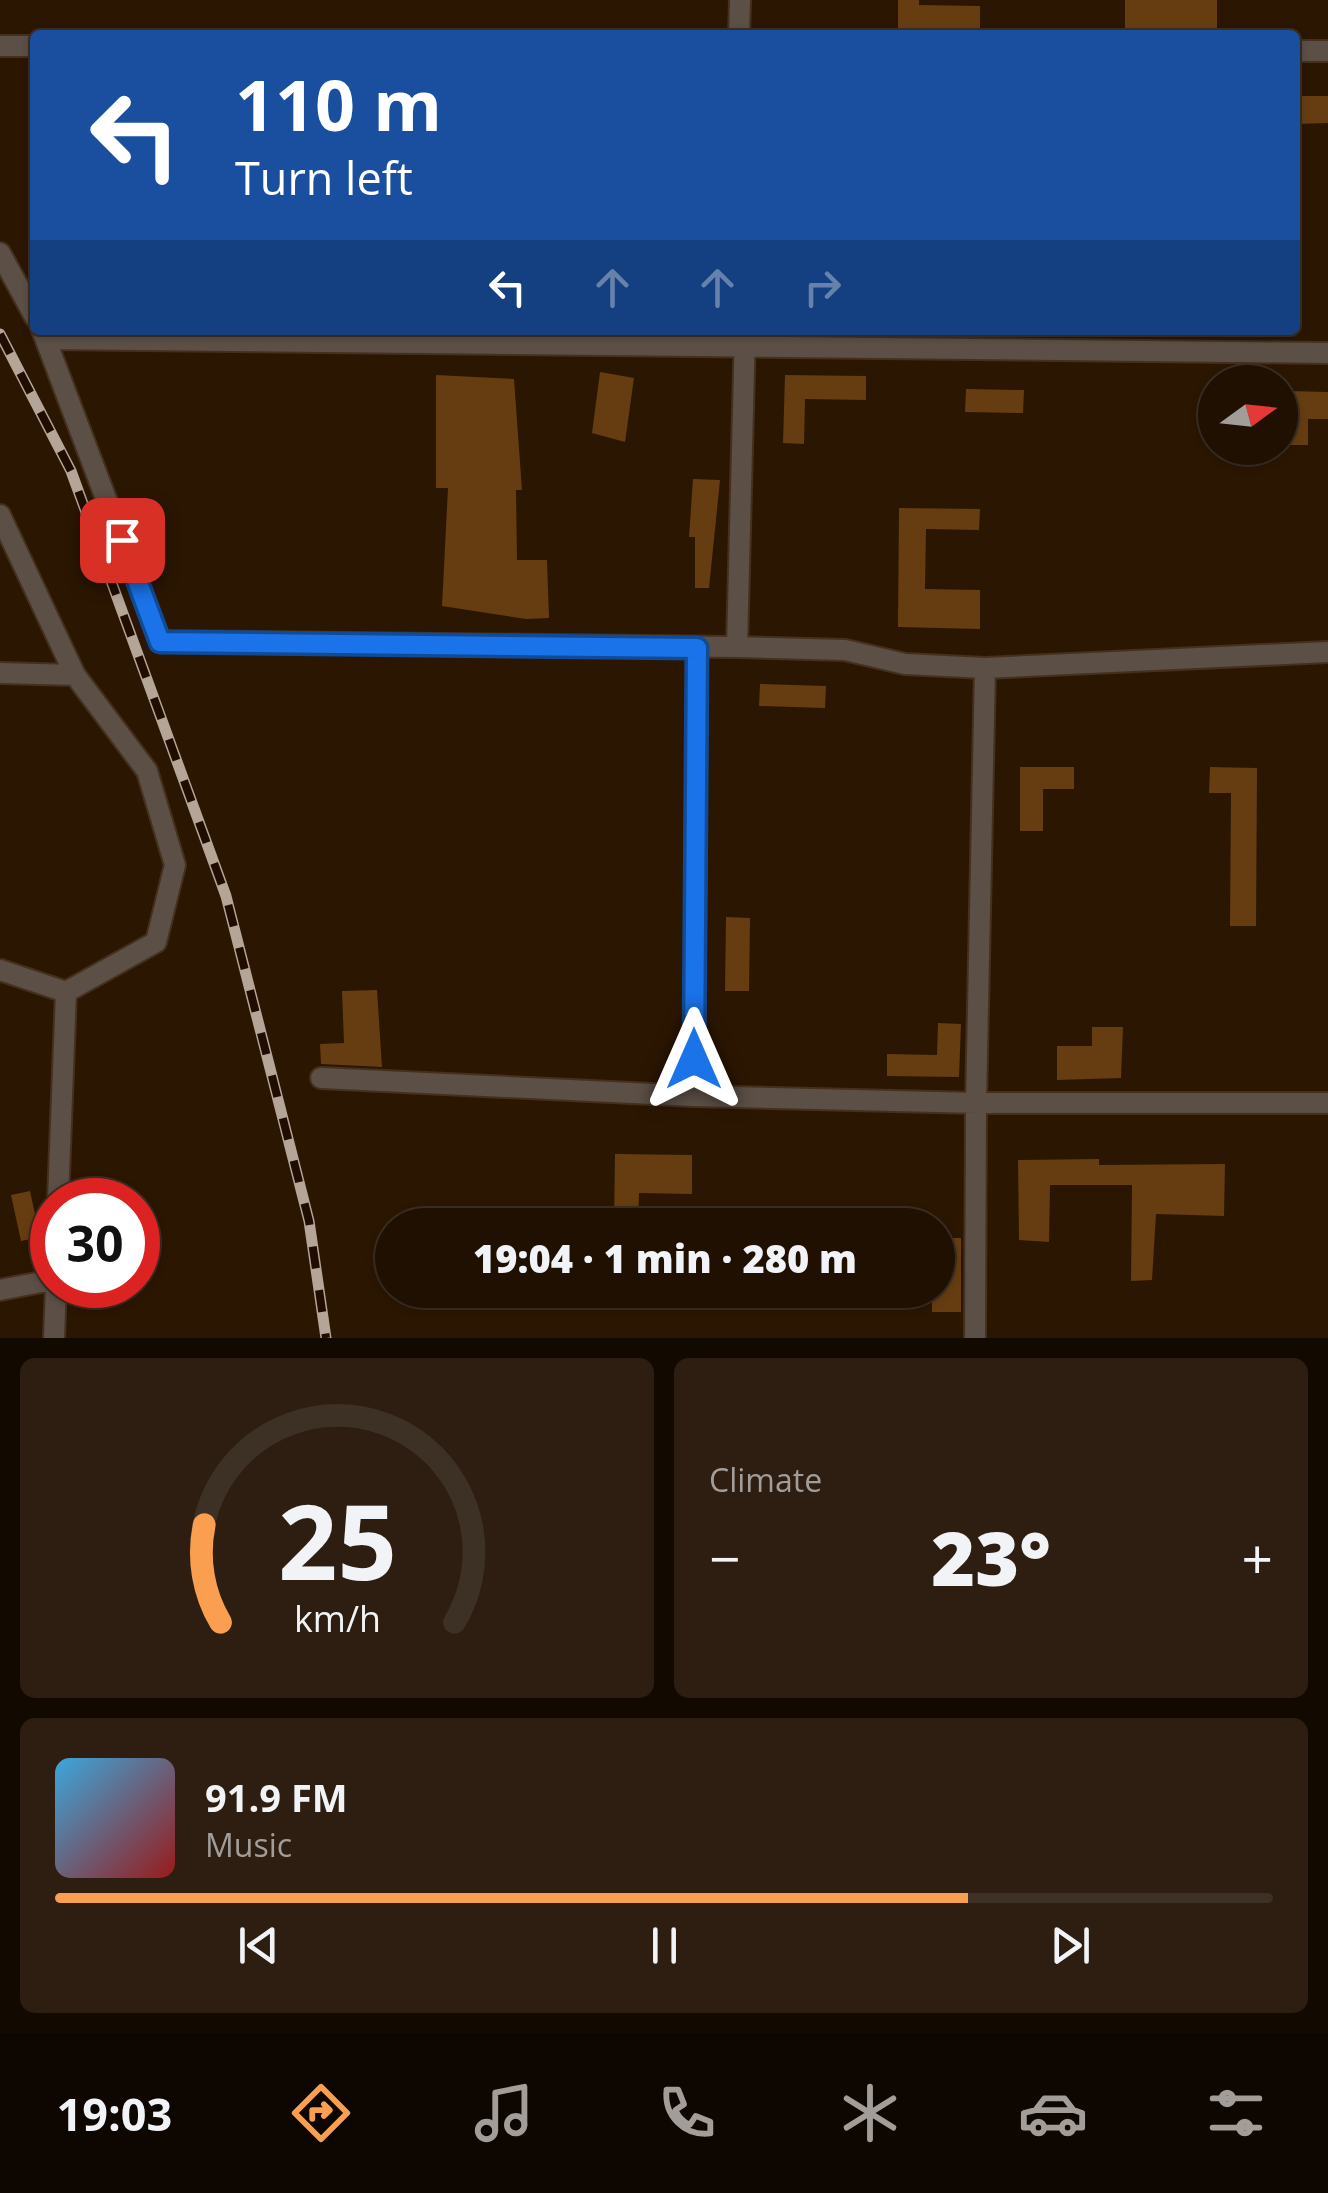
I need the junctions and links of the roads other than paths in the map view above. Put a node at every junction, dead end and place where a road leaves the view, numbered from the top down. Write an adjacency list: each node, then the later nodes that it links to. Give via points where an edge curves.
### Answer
1 (740, 0): 2 (street)
2 (739, 30)
3 (0, 46): 4 (street)
4 (30, 46)
5 (1300, 51): 6 (street)
6 (1328, 51)
7 (0, 252): 8 (street)
8 (30, 308)
9 (45, 335): 15 (street, via 160,642)
10 (220, 335): 11 (street)
11 (746, 338): 12 (street); 14 (street)
12 (1328, 353)
13 (0, 515): 19 (street)
14 (737, 647): 15 (street); 17 (street, via 845,650 905,664)
15 (697, 648): 23 (street)
16 (1328, 652): 17 (street)
17 (986, 668): 24 (street)
18 (0, 673): 19 (street)
19 (75, 675): 21 (street, via 147,771 175,864 156,942)
20 (0, 970): 21 (street)
21 (66, 992): 26 (street)
22 (321, 1078): 23 (street)
23 (694, 1096): 24 (street)
24 (976, 1102): 25 (street); 31 (street)
25 (1328, 1103)
26 (59, 1178)
27 (30, 1286): 28 (street)
28 (0, 1290)
29 (54, 1308): 30 (street)
30 (54, 1338)
31 (975, 1338)

